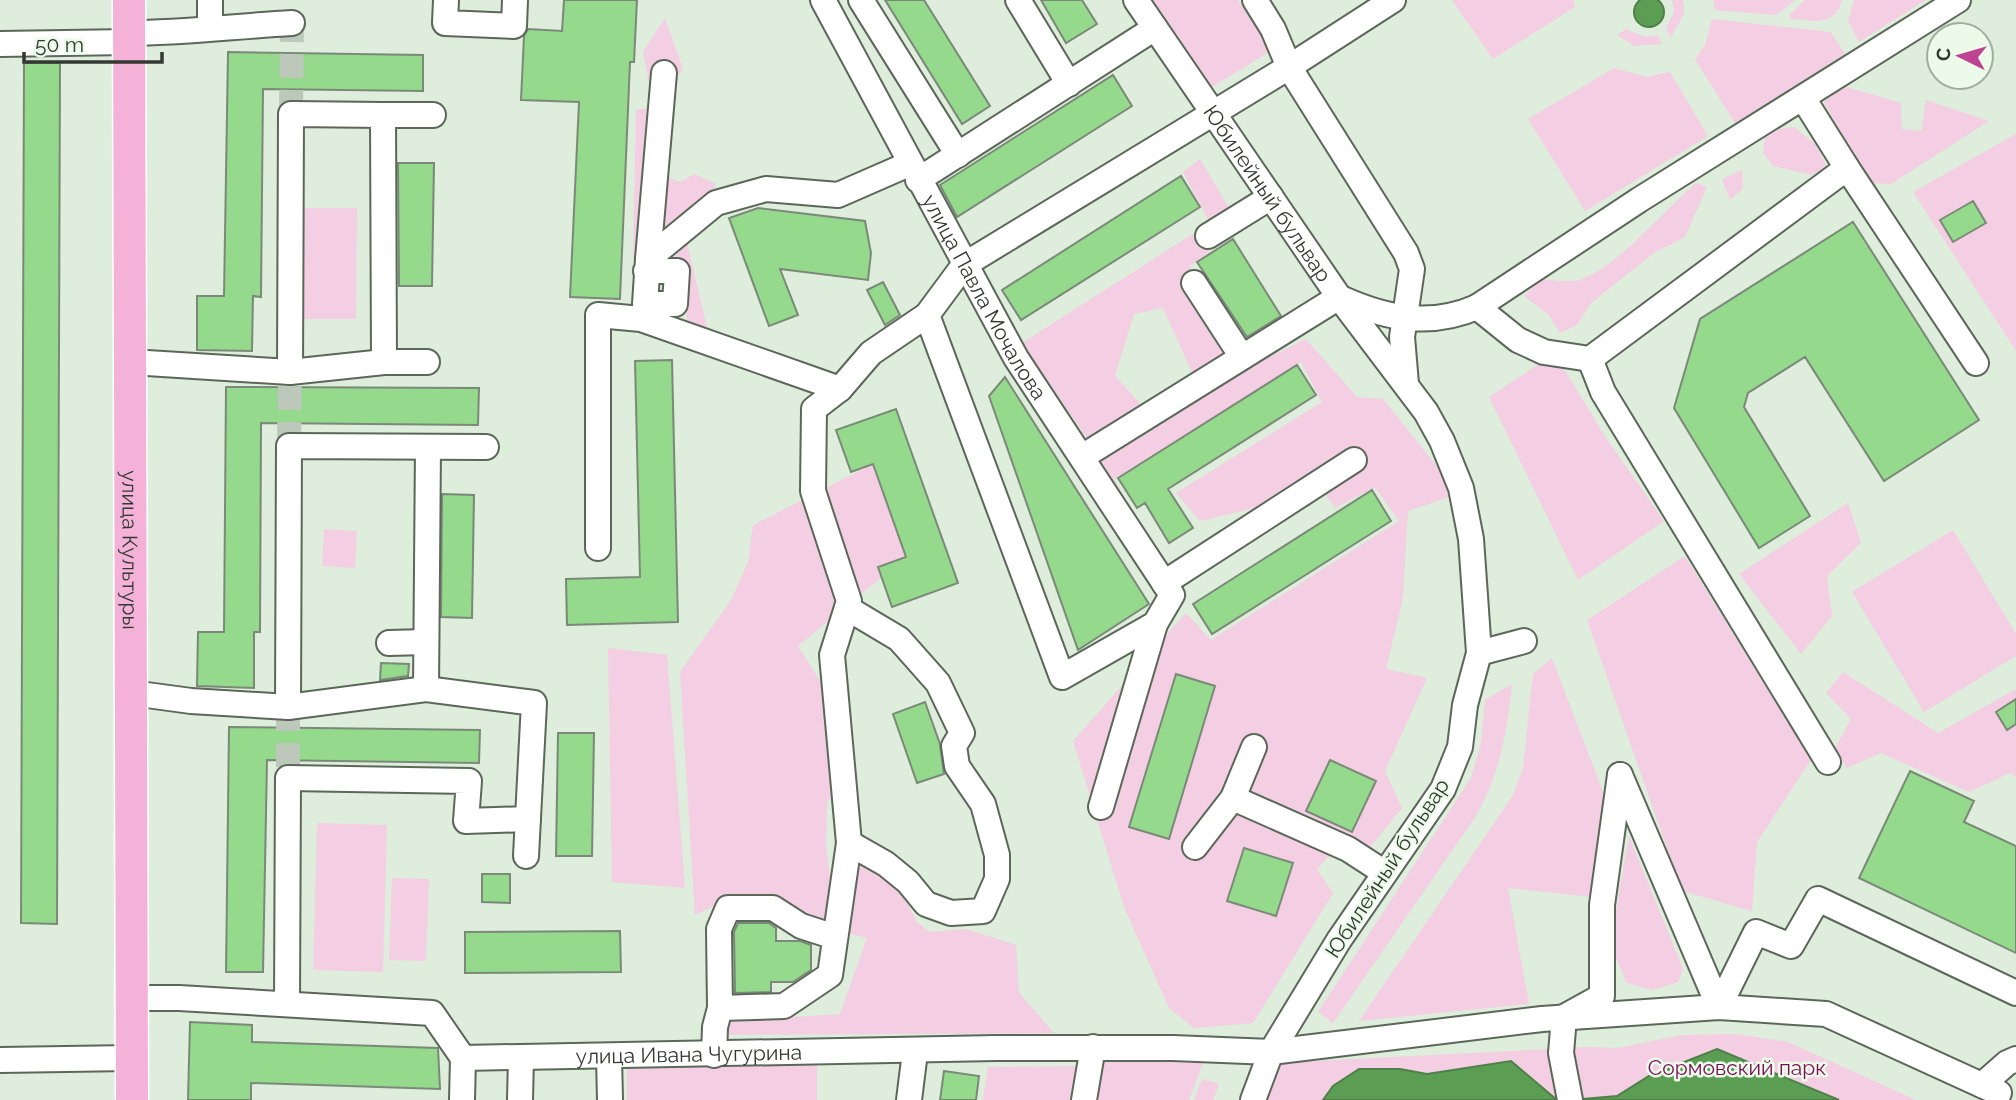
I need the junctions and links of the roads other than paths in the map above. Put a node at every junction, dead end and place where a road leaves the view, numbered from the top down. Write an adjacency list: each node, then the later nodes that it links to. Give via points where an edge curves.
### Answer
1 (129, 0): 15 (main road, улица Культуры)
2 (210, 0): 13 (street)
3 (446, 0): 4 (street, via 444,23 514,26)
4 (514, 0)
5 (822, 0): 26 (street, улица Павла Мочалова)
6 (861, 0): 24 (street)
7 (1018, 0): 19 (street)
8 (1136, 0): 14 (street, Юбилейный бульвар)
9 (1255, 0): 17 (street, Юбилейный бульвар)
10 (1393, 0): 17 (street)
11 (1958, 0): 20 (street)
12 (292, 23): 13 (street)
13 (210, 28): 15 (street)
14 (1155, 28): 19 (street); 23 (street, Юбилейный бульвар)
15 (129, 38): 16 (street); 37 (main road, улица Культуры)
16 (0, 44)
17 (1289, 67): 23 (street); 34 (street, Юбилейный бульвар, via 1406,253 1412,284)
18 (664, 73): 26 (street, via 647,265 716,203 766,189 838,195)
19 (1069, 84): 24 (street)
20 (1803, 98): 25 (street); 32 (street)
21 (383, 115): 22 (street); 38 (street); 41 (street, via 291,114)
22 (433, 115)
23 (1219, 123): 27 (street, Юбилейный бульвар); 29 (street, via 1189,127)
24 (958, 156): 26 (street)
25 (1847, 168): 36 (street); 40 (street)
26 (913, 172): 29 (street, улица Павла Мочалова)
27 (1271, 197): 28 (street); 31 (street, Юбилейный бульвар)
28 (1208, 236)
29 (964, 265): 33 (street); 46 (street, улица Павла Мочалова, via 1016,358)
30 (1194, 283): 35 (street)
31 (1339, 297): 34 (street); 35 (street); 42 (street, Юбилейный бульвар)
32 (1477, 307): 34 (street, via 1454,317); 36 (street, via 1518,340)
33 (927, 315): 43 (street, via 871,353); 51 (street, via 1062,677)
34 (1403, 318): 42 (street, Юбилейный бульвар)
35 (1242, 358): 46 (street)
36 (1590, 359): 60 (street, via 1603,392)
37 (131, 362): 41 (street); 57 (main road, улица Культуры)
38 (384, 362): 39 (street); 41 (street)
39 (427, 362)
40 (1976, 363)
41 (290, 372)
42 (1406, 384): 55 (street, Юбилейный бульвар, via 1442,441 1461,488 1471,538)
43 (840, 390): 48 (street, via 641,319 598,315); 50 (street, via 814,409 813,491 849,601)
44 (428, 447): 45 (street); 53 (street); 58 (street, via 289,446)
45 (486, 447)
46 (1082, 457): 49 (street, улица Павла Мочалова)
47 (1354, 460): 49 (street)
48 (598, 548)
49 (1164, 583): 51 (street, via 1172,596)
50 (847, 608): 64 (street, via 832,655); 64 (street, via 899,639 938,683 962,733 954,746 957,766 983,804 997,855 997,879 983,911 951,913 926,904 886,864)
51 (1155, 624): 62 (street)
52 (1524, 641): 55 (street)
53 (426, 642): 54 (street); 56 (street)
54 (389, 643)
55 (1479, 653): 67 (street, Юбилейный бульвар, via 1460,747 1443,789)
56 (426, 689): 58 (street); 63 (street, via 534,703)
57 (132, 693): 58 (street); 70 (main road, улица Культуры)
58 (288, 707)
59 (1254, 747): 61 (street)
60 (1828, 762)
61 (1233, 798): 65 (street); 67 (street, via 1348,849)
62 (1101, 807)
63 (528, 819): 66 (street); 71 (street, via 466,821 469,781 288,778)
64 (849, 843): 68 (street)
65 (1195, 846)
66 (526, 856)
67 (1385, 873): 77 (street, Юбилейный бульвар)
68 (835, 937): 73 (street, via 830,975 784,1006); 73 (street, via 801,926 774,908 728,908 719,929)
69 (2016, 993): 72 (street, via 1818,899 1791,946 1756,932)
70 (131, 998): 71 (street); 81 (main road, улица Культуры)
71 (287, 1003): 82 (street, via 432,1013)
72 (1719, 1007): 74 (street, улица Ивана Чугурина); 74 (street, via 1620,775 1602,905 1602,996); 83 (street, улица Ивана Чугурина, via 1826,1014 1991,1089 2007,1063)
73 (720, 1008): 78 (street)
74 (1564, 1017): 77 (street, улица Ивана Чугурина); 85 (street, via 1561,1053)
75 (1093, 1047): 76 (street, улица Ивана Чугурина); 77 (street, улица Ивана Чугурина); 91 (street)
76 (915, 1052): 78 (street, улица Ивана Чугурина); 90 (street)
77 (1271, 1052): 92 (street, Юбилейный бульвар)
78 (714, 1055): 79 (street, улица Ивана Чугурина)
79 (609, 1056): 80 (street, улица Ивана Чугурина); 89 (street)
80 (521, 1057): 82 (street, улица Ивана Чугурина); 88 (street)
81 (131, 1058): 84 (street); 86 (main road, улица Культуры)
82 (463, 1058): 87 (street)
83 (2016, 1059)
84 (0, 1060)
85 (1569, 1093)
86 (132, 1100)
87 (462, 1100)
88 (520, 1100)
89 (610, 1100)
90 (909, 1100)
91 (1084, 1100)
92 (1253, 1100)

